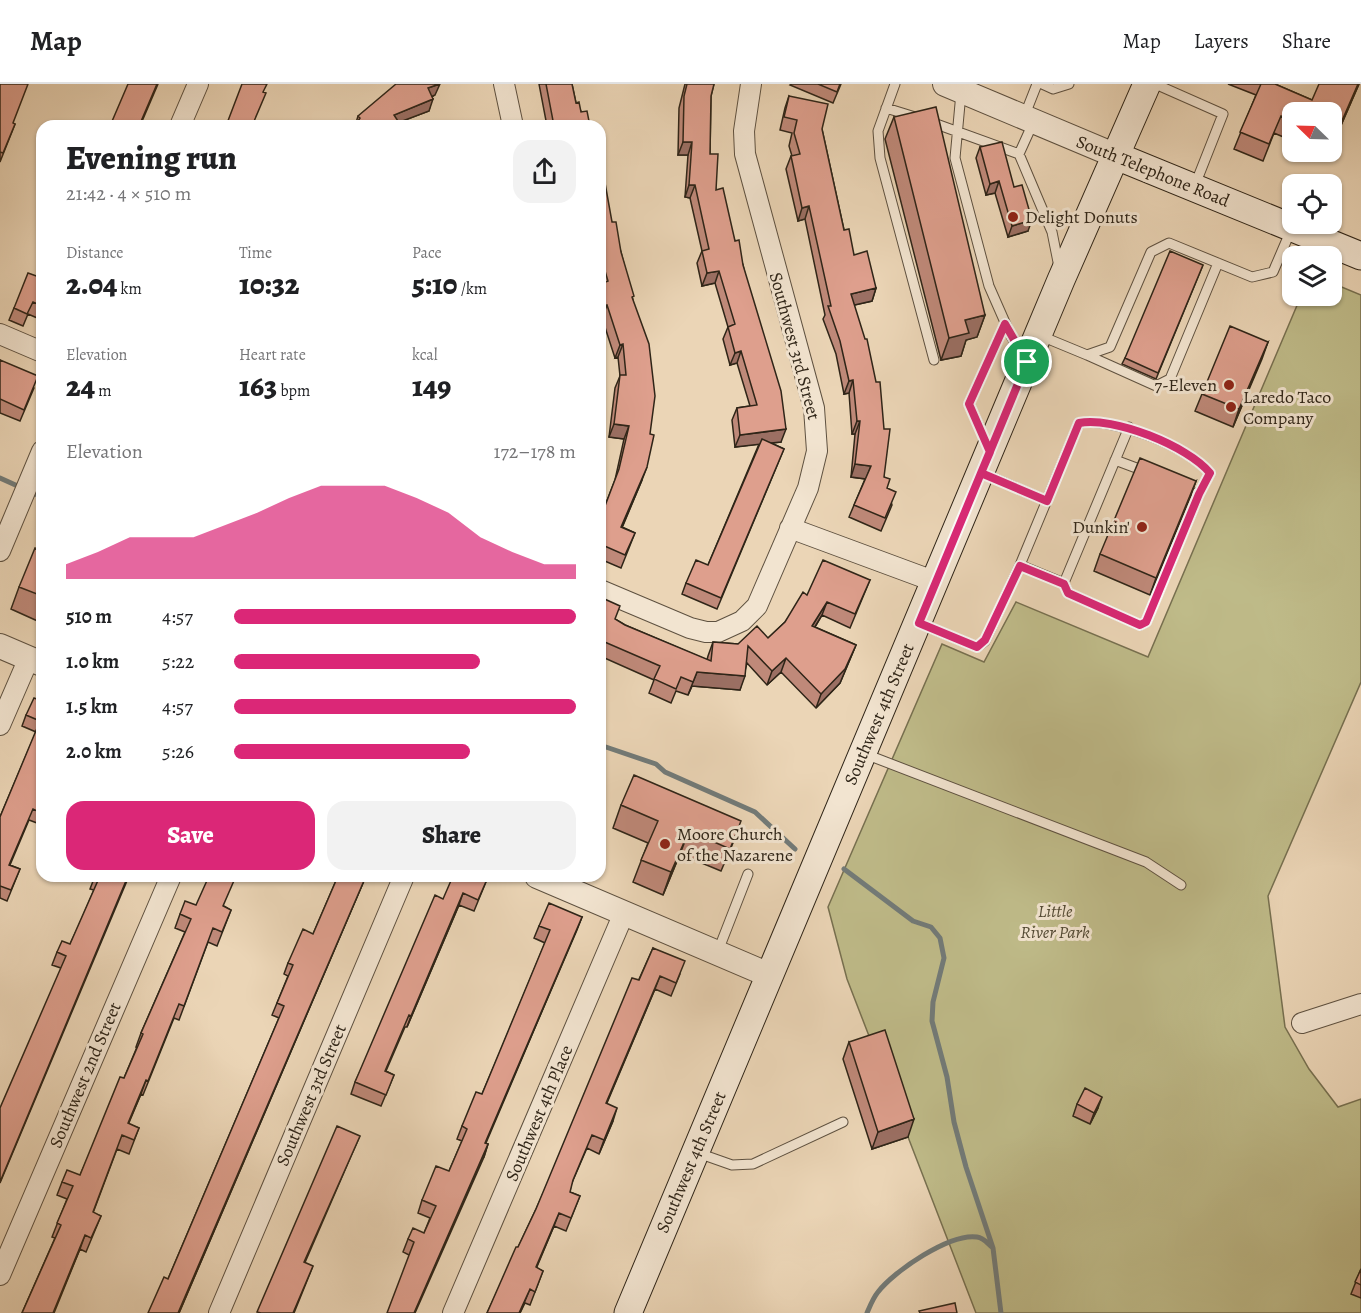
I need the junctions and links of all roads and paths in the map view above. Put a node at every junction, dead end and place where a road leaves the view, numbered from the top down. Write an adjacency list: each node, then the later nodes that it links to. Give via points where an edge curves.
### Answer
1 (198, 84): 13 (street)
2 (504, 84): 14 (street)
3 (751, 84): 40 (street, Southwest 3rd Street, via 744,154 814,408 817,432 814,470)
4 (895, 84): 11 (lane)
5 (1037, 84): 12 (lane)
6 (1042, 84): 7 (lane, via 1053,89)
7 (1069, 84)
8 (1147, 84): 17 (main road, Southwest 4th Street)
9 (1155, 84): 18 (lane, via 1223,114)
10 (953, 87): 12 (street, South Telephone Road); 15 (lane)
11 (886, 108): 15 (lane); 30 (lane, via 878,131 880,158)
12 (1029, 119): 16 (lane); 17 (street, South Telephone Road)
13 (183, 120)
14 (508, 120)
15 (957, 132): 16 (lane); 25 (lane, via 955,158 989,286)
16 (1019, 154): 24 (lane, via 1052,232)
17 (1114, 155): 18 (main road, South Telephone Road); 24 (main road, Southwest 4th Street)
18 (1194, 187): 19 (main road, South Telephone Road)
19 (1282, 224)
20 (1289, 234): 23 (lane, via 1273,272 1252,277)
21 (1307, 234): 22 (main road, South Telephone Road)
22 (1361, 256)
23 (1218, 263): 29 (lane, via 1169,243 1151,252 1110,346); 29 (lane, via 1170,380 1156,386)
24 (1061, 280): 27 (main road, Southwest 4th Street)
25 (1005, 324): 31 (lane); 34 (lane, via 969,404)
26 (0, 334): 28 (street)
27 (1039, 335): 29 (lane); 31 (main road, Southwest 4th Street)
28 (36, 349)
29 (1087, 356)
30 (934, 360)
31 (1027, 362): 34 (main road, Southwest 4th Street)
32 (1129, 427): 33 (lane); 38 (lane, via 1201,461 1210,473); 39 (lane, via 1092,420 1079,423)
33 (1115, 460): 36 (lane); 44 (lane)
34 (986, 463): 39 (lane); 43 (main road, Southwest 4th Street)
35 (36, 465): 41 (street)
36 (1154, 475)
37 (1183, 486): 38 (lane)
38 (1199, 494): 44 (lane, via 1146,622 1140,625 1068,593)
39 (1047, 501): 42 (lane)
40 (790, 528): 43 (street); 45 (street, Southwest 3rd Street, via 757,606 734,626 718,632 690,628)
41 (0, 551)
42 (1020, 566): 44 (lane); 46 (lane, via 985,640 977,647)
43 (936, 582): 46 (main road, Southwest 4th Street)
44 (1064, 584)
45 (606, 593)
46 (919, 623): 50 (main road, Southwest 4th Street)
47 (0, 646): 48 (street)
48 (35, 661): 49 (street)
49 (0, 725)
50 (862, 753): 55 (lane, via 1146,862); 58 (main road, Southwest 4th Street)
51 (748, 874): 57 (lane)
52 (168, 882): 63 (street, Southwest 2nd Street)
53 (401, 882): 64 (street, Southwest 3rd Street)
54 (567, 882): 56 (street)
55 (1181, 885)
56 (624, 914): 57 (street); 65 (street, Southwest 4th Place)
57 (717, 953): 58 (street)
58 (769, 975): 62 (main road, Southwest 4th Street)
59 (1361, 1004): 60 (street)
60 (1302, 1023)
61 (843, 1122): 62 (lane, via 753,1164 732,1165)
62 (695, 1152): 66 (main road, Southwest 4th Street)
63 (0, 1275)
64 (219, 1313)
65 (453, 1313)
66 (628, 1313)

